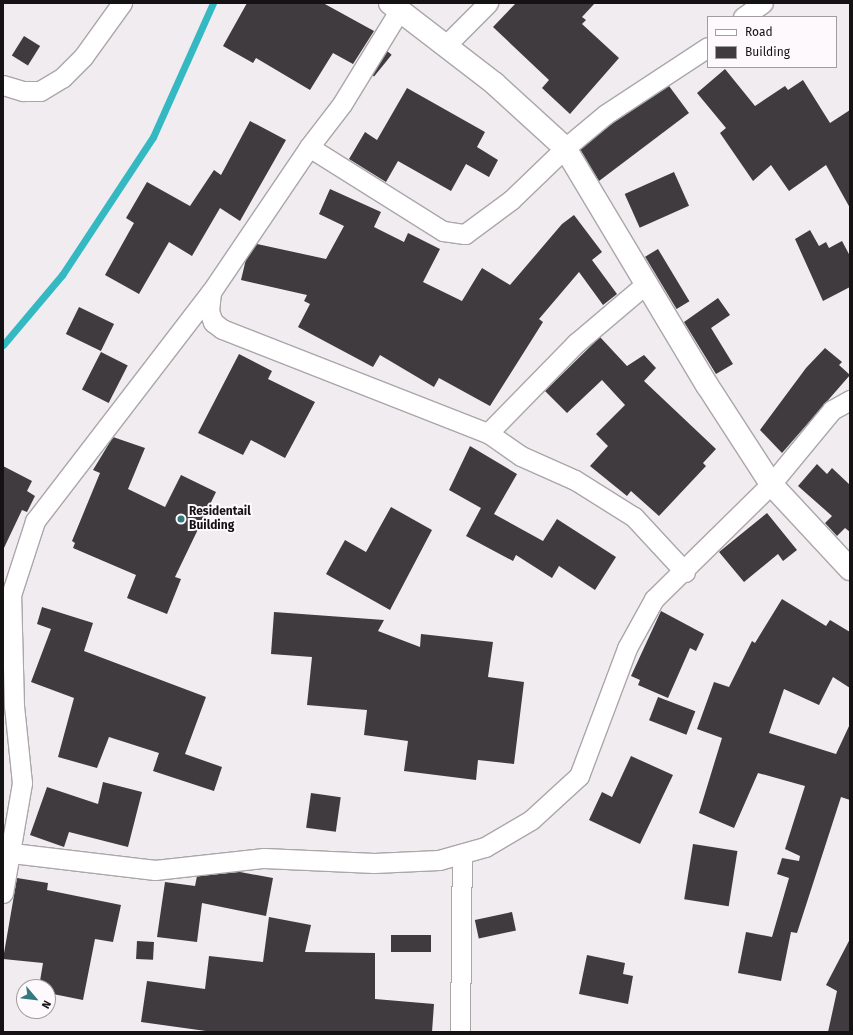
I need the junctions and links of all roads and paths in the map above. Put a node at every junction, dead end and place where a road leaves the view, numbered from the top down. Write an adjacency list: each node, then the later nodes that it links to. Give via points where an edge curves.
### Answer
1 (122, 3): 8 (street, via 83,58 62,78 40,91 23,91)
2 (488, 3): 6 (street)
3 (763, 3): 5 (street)
4 (394, 7): 6 (street); 9 (street, via 342,104)
5 (744, 16)
6 (447, 44): 10 (street)
7 (707, 48): 10 (street, via 630,98)
8 (3, 85)
9 (309, 147): 10 (street, via 396,204 443,231 456,235 465,234 511,200); 12 (street)
10 (565, 148): 11 (street)
11 (647, 283): 14 (street, via 576,343); 15 (street)
12 (211, 292): 14 (street, via 209,312 214,322 222,329); 18 (street, via 35,521 20,563 11,594 14,706 22,783)
13 (850, 400): 15 (street, via 832,410)
14 (488, 432): 17 (street, via 522,456 575,480 634,517)
15 (771, 484): 16 (street); 17 (street)
16 (850, 569)
17 (685, 572): 19 (street, via 654,599 627,648 578,776 531,820 485,847)
18 (12, 853): 19 (street, via 155,870 264,858 374,863 439,860); 20 (street)
19 (462, 854): 21 (street)
20 (3, 893)
21 (460, 1032)

